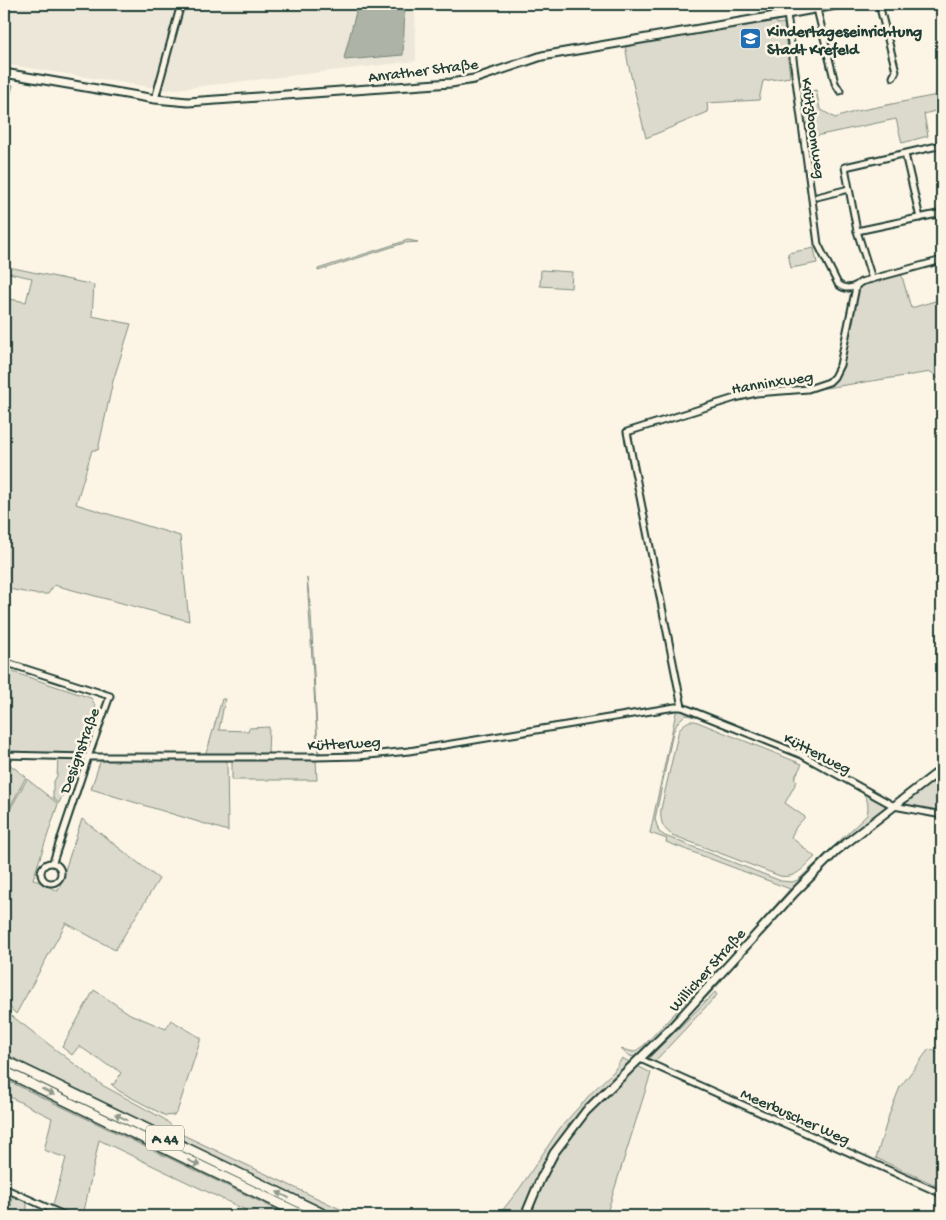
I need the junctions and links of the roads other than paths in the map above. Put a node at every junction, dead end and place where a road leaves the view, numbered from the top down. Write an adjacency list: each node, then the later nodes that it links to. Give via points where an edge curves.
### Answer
1 (181, 4): 9 (street)
2 (841, 4): 4 (main road, Anrather Straße)
3 (879, 4): 7 (street, via 896,71)
4 (818, 9): 5 (main road, Anrather Straße); 8 (street, via 835,84)
5 (787, 14): 9 (main road, Anrather Straße, via 542,56 474,79 451,83 227,100 188,102); 19 (street, Krützboomweg, via 818,244 838,284)
6 (4, 73): 9 (main road, Anrather Straße)
7 (893, 78)
8 (840, 90)
9 (155, 99)
10 (942, 145): 11 (street)
11 (905, 154): 12 (street, via 845,167); 15 (street)
12 (849, 190): 13 (street); 16 (street)
13 (817, 197)
14 (942, 213): 15 (street)
15 (920, 218): 16 (street)
16 (857, 231): 18 (street)
17 (942, 260): 18 (street)
18 (872, 280): 19 (street, via 861,282)
19 (856, 287): 21 (street, Hanninxweg, via 840,365 829,382 808,389 735,398 627,432)
20 (4, 662): 23 (street, Designstraße, via 110,696)
21 (682, 707): 23 (street, Kütterweg, via 360,756); 25 (street, Kütterweg, via 802,755)
22 (4, 755): 23 (street, Kütterweg)
23 (88, 757): 27 (street, Designstraße)
24 (942, 769): 25 (main road, Willicher Straße)
25 (894, 806): 26 (street, Kütterweg); 28 (main road, Willicher Straße, via 817,869)
26 (942, 816)
27 (53, 862): 27 (street, Designstraße, via 62,873 58,882 49,884 41,876 42,867)
28 (640, 1059): 32 (street, Meerbuscher Weg); 36 (main road, Willicher Straße, via 596,1100 564,1139 540,1180)
29 (4, 1060): 35 (highway, A 44, one-way to 29)
30 (4, 1071): 34 (highway, A 44, one-way to 34)
31 (4, 1188): 33 (street)
32 (942, 1194)
33 (66, 1216)
34 (306, 1216)
35 (327, 1216)
36 (525, 1216)

